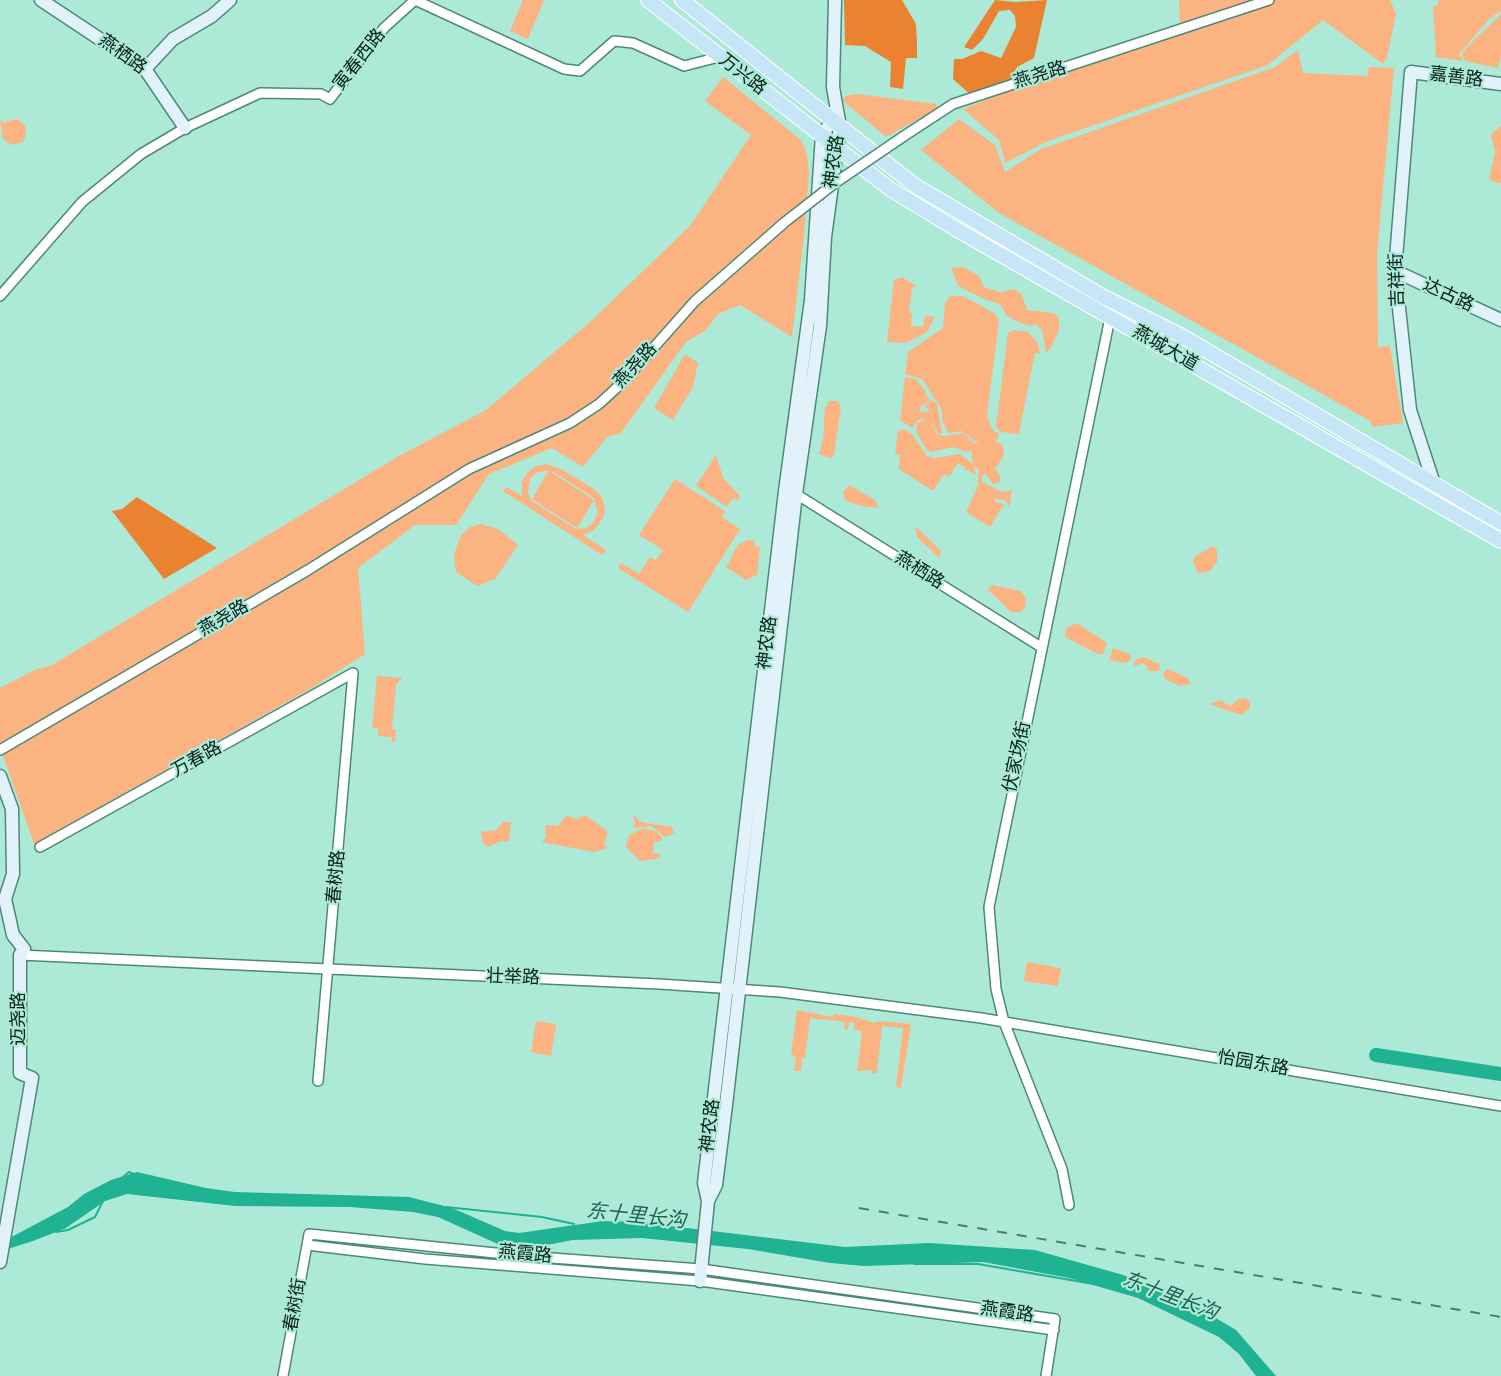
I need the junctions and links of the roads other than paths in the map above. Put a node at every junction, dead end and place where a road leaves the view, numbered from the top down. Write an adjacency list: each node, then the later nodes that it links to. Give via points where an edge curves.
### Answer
1 (41, 0): 8 (street, 燕栖路)
2 (231, 0): 8 (street, via 172,39)
3 (648, 0): 7 (main road, 万兴路)
4 (682, 0): 11 (main road, 万兴路)
5 (834, 0): 11 (street, 神农路)
6 (1269, 0): 26 (street, 燕尧路, bridge, via 953,104 835,183 785,222 695,301 599,404 544,436 468,469 308,570)
7 (719, 57): 12 (street, 寅春西路, via 684,66 633,43 614,41 580,71 564,69 415,0 384,28 330,99 321,94 260,93); 13 (main road, 万兴路)
8 (145, 69): 12 (street, 燕栖路)
9 (1411, 72): 10 (street, 嘉善路); 15 (street, 吉祥街)
10 (1501, 84)
11 (836, 124): 13 (street, 神农路); 14 (street, 神农路); 17 (main road, 燕城大道, via 914,185)
12 (185, 128): 16 (street, 寅春西路, via 141,154 82,202)
13 (822, 135): 14 (main road, 万兴路); 31 (street, 神农路, via 811,300 785,491)
14 (837, 147): 18 (main road, 燕城大道, via 899,195); 21 (street, 神农路, via 825,237 820,326)
15 (1395, 272): 19 (street, 达古路); 20 (street, 吉祥街, via 1410,410)
16 (0, 296)
17 (1116, 303): 18 (street, 伏家场街); 20 (main road, 燕城大道, via 1180,335)
18 (1109, 317): 23 (main road, 燕城大道); 24 (street, 伏家场街)
19 (1501, 320)
20 (1434, 484): 22 (main road, 燕城大道)
21 (796, 494): 24 (street, 燕栖路); 31 (street, 神农路)
22 (1501, 523)
23 (1501, 541)
24 (1041, 647): 32 (street, 伏家场街, via 989,907 996,989)
25 (353, 673): 28 (street, 万春路); 30 (street, 春树路)
26 (0, 750)
27 (0, 776): 29 (street, 迈尧路, via 12,809 13,874 5,899 13,935 24,948)
28 (40, 847)
29 (20, 955): 30 (street, 壮举路); 38 (street, 迈尧路, via 20,1073 32,1078)
30 (329, 970): 31 (street, 壮举路); 33 (street, 春树路)
31 (734, 988): 32 (street, 壮举路); 39 (street, 神农路, via 716,1185 708,1201)
32 (1004, 1022): 34 (street, 怡园东路); 35 (street, 伏家场街, via 1062,1169)
33 (318, 1081)
34 (1501, 1106)
35 (1069, 1205)
36 (309, 1234): 37 (street, 春树街); 39 (street, 燕霞路)
37 (307, 1245): 39 (street, 燕霞路, via 425,1259); 40 (street, 春树街)
38 (0, 1261)
39 (700, 1275): 41 (street, 燕霞路, via 1055,1319)
40 (283, 1376)
41 (1046, 1376)

